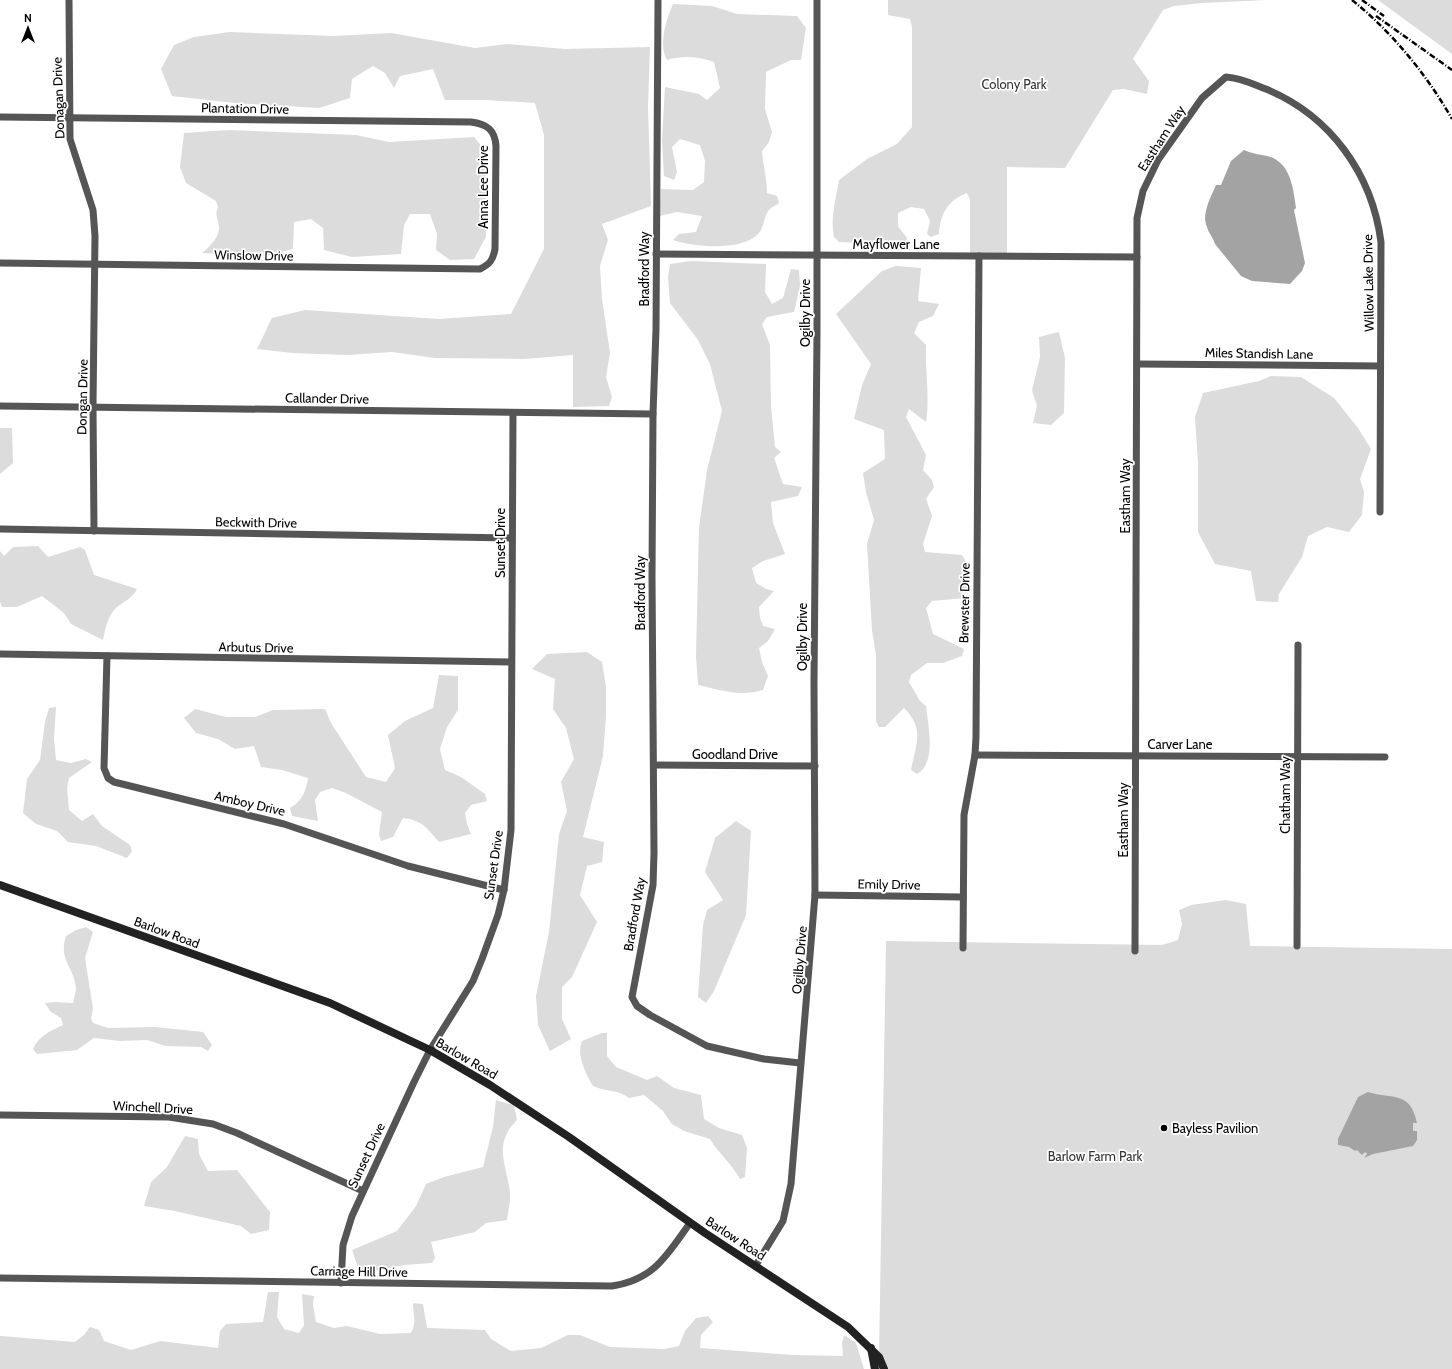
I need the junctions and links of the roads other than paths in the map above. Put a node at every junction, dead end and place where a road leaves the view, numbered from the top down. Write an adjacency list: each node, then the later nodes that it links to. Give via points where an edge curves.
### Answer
1 (69, 0): 6 (street, Donagan Drive)
2 (658, 0): 9 (street, Bradford Way)
3 (817, 0): 10 (street, Ogilby Drive)
4 (1234, 78): 12 (street, Eastham Way, via 1226,77 1202,98 1149,176 1138,209); 16 (street, Willow Lake Drive, via 1274,92 1299,106 1341,144 1363,178 1373,204 1381,242)
5 (0, 117): 6 (street, Plantation Drive)
6 (69, 118): 7 (street, Plantation Drive, via 472,122); 14 (street, Donagan Drive, via 71,145 93,210)
7 (488, 127): 8 (street, Anna Lee Drive, via 495,137 496,146)
8 (495, 249): 14 (street, Winslow Drive, via 493,259 480,269)
9 (656, 254): 10 (street, Mayflower Lane); 20 (street, Bradford Way)
10 (818, 255): 11 (street, Mayflower Lane); 34 (street, Ogilby Drive)
11 (979, 256): 12 (street, Mayflower Lane); 29 (street, Brewster Drive)
12 (1137, 257): 15 (street, Eastham Way)
13 (0, 263): 14 (street, Winslow Drive)
14 (95, 264): 18 (street, Dongan Drive)
15 (1138, 364): 16 (street, Miles Standish Lane); 30 (street, Eastham Way)
16 (1379, 366): 21 (street, Willow Lake Drive)
17 (0, 406): 18 (street, Callander Drive)
18 (93, 406): 19 (street, Callander Drive); 23 (street, Dongan Drive)
19 (513, 414): 20 (street, Callander Drive); 24 (street, Sunset Drive)
20 (653, 414): 33 (street, Bradford Way, via 651,687)
21 (1380, 512)
22 (0, 529): 23 (street, Beckwith Drive)
23 (94, 531): 24 (street, Beckwith Drive)
24 (512, 538): 28 (street, Sunset Drive)
25 (1298, 645): 32 (street, Chatham Way)
26 (0, 654): 27 (street, Arbutus Drive)
27 (107, 656): 28 (street, Arbutus Drive); 36 (street, Amboy Drive, via 104,768 108,778 114,782 284,824 408,866)
28 (511, 662): 36 (street, Sunset Drive, via 511,830)
29 (975, 755): 30 (street, Carver Lane); 38 (street, Brewster Drive, via 964,815)
30 (1136, 756): 32 (street, Carver Lane); 41 (street, Eastham Way)
31 (1385, 757): 32 (street, Carver Lane)
32 (1297, 758): 39 (street, Chatham Way)
33 (654, 765): 34 (street, Goodland Drive); 43 (street, Bradford Way, via 653,885 632,1001 650,1015 707,1046 756,1057)
34 (815, 766): 37 (street, Ogilby Drive)
35 (0, 885): 42 (street, Barlow Road, via 330,1003)
36 (504, 890): 42 (street, Sunset Drive, via 496,921 473,981)
37 (815, 895): 38 (street, Emily Drive); 43 (street, Ogilby Drive)
38 (963, 897): 40 (street, Brewster Drive)
39 (1297, 946)
40 (963, 948)
41 (1135, 951)
42 (430, 1050): 45 (street, Sunset Drive); 46 (street, Barlow Road, via 569,1137)
43 (800, 1063): 47 (street, Ogilby Drive, via 791,1184 787,1204 781,1224)
44 (0, 1115): 45 (street, Winchell Drive, via 169,1117 196,1120 247,1137)
45 (362, 1191): 49 (street, Sunset Drive, via 346,1232 341,1259)
46 (690, 1223): 47 (street, Barlow Road); 49 (street, Carriage Hill Drive, via 659,1264 642,1278 618,1285)
47 (756, 1265): 50 (street, Barlow Road, via 848,1327)
48 (0, 1278): 49 (street, Carriage Hill Drive)
49 (341, 1283)
50 (871, 1348): 51 (street); 52 (street, Barlow Road, via 882,1360)
51 (875, 1369)
52 (884, 1369)

